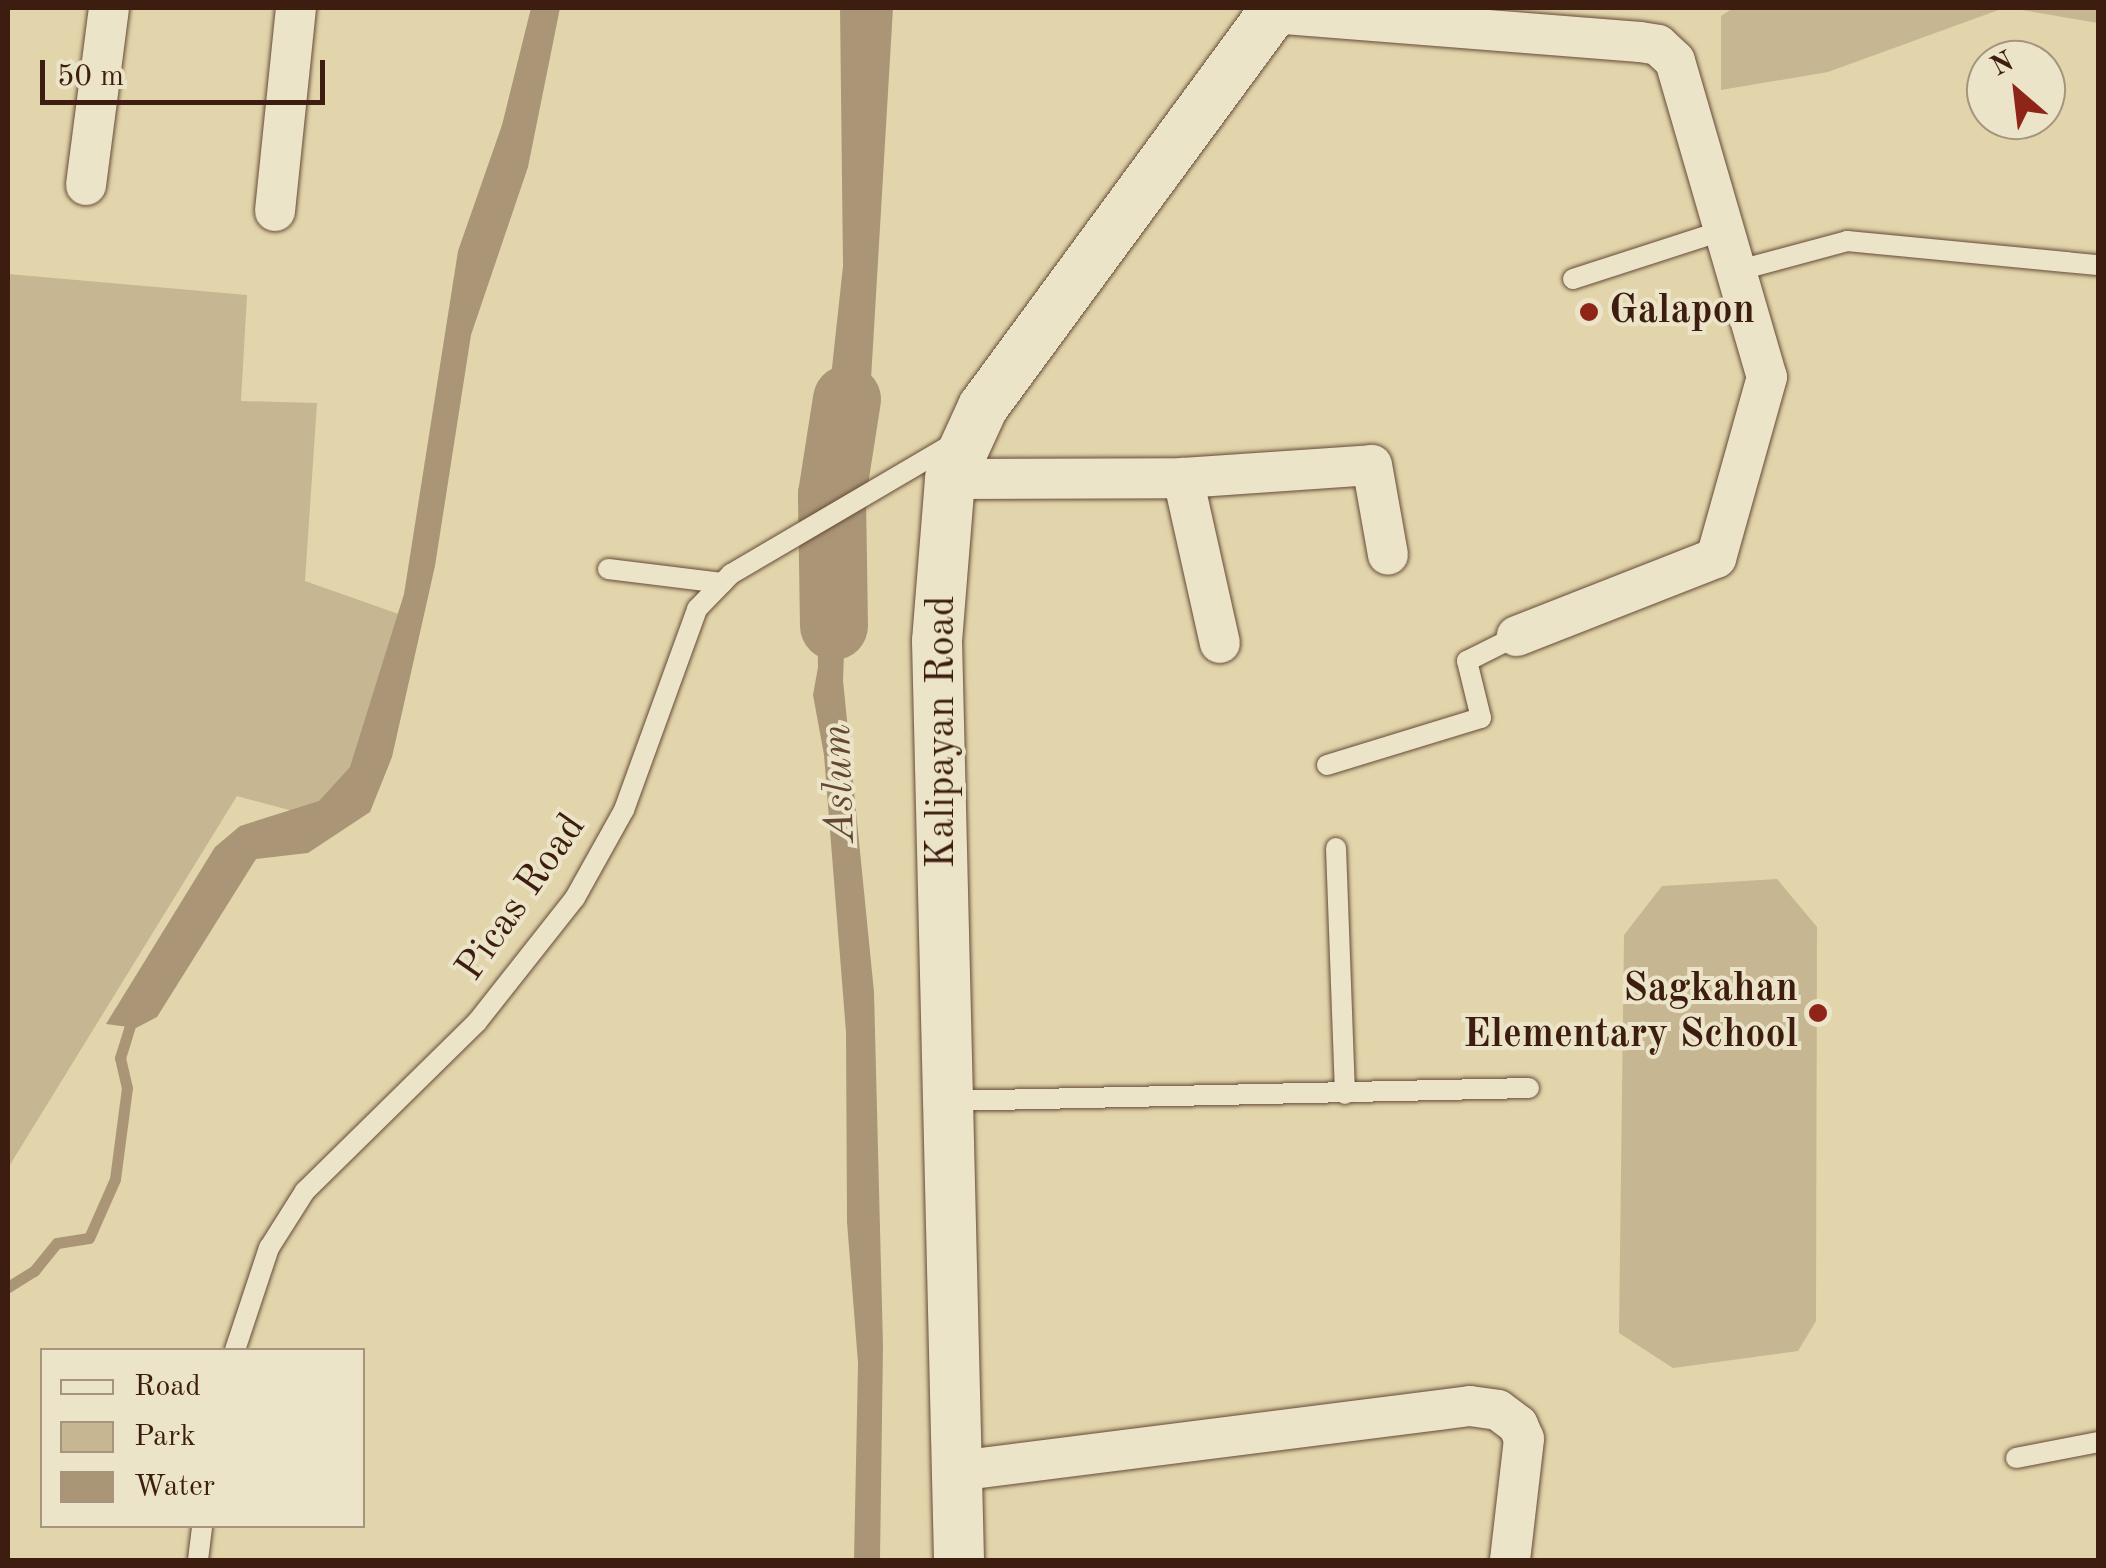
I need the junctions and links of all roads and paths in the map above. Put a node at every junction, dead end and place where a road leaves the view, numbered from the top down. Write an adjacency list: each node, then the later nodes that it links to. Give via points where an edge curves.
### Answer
1 (109, 8): 4 (street)
2 (296, 8): 5 (street)
3 (1274, 10): 6 (street, via 1658,44 1675,61); 10 (street)
4 (86, 185)
5 (276, 211)
6 (1725, 230): 8 (street); 9 (lane)
7 (2098, 265): 8 (lane, via 1847,241)
8 (1736, 270): 15 (street, via 1768,377 1716,558)
9 (1573, 279)
10 (957, 457): 11 (street); 14 (lane, Picas Road, via 870,495); 21 (street, Kalipayan Road, via 937,642)
11 (1183, 478): 12 (street, via 1372,465); 16 (street)
12 (1388, 555)
13 (608, 570): 14 (lane)
14 (722, 582): 22 (lane, Picas Road, via 696,609 624,810 575,898 477,1022 305,1191 269,1248)
15 (1517, 636): 17 (lane, via 1467,662 1482,718)
16 (1220, 643)
17 (1327, 765)
18 (1336, 848): 20 (lane)
19 (1529, 1088): 20 (lane)
20 (1345, 1094): 21 (lane)
21 (948, 1102): 25 (street, Kalipayan Road)
22 (236, 1348)
23 (2098, 1442): 24 (lane)
24 (2016, 1458)
25 (957, 1471): 28 (street, Kalipayan Road); 29 (street, via 1470,1406 1498,1410 1524,1439)
26 (202, 1528): 27 (lane)
27 (198, 1560)
28 (959, 1560)
29 (1510, 1560)

